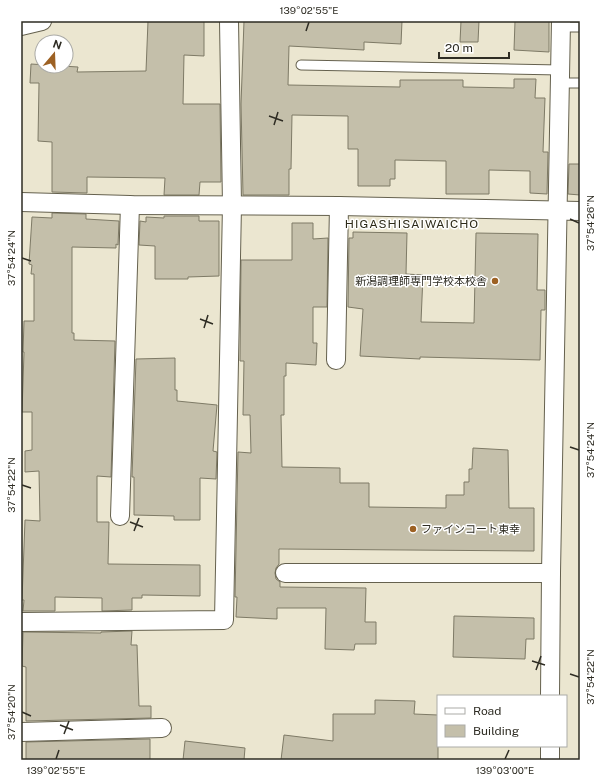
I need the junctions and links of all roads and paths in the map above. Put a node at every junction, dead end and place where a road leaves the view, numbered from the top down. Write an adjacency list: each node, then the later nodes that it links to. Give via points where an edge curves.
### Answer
1 (42, 21): 4 (street)
2 (230, 21): 11 (street)
3 (561, 24): 5 (lane); 7 (street)
4 (21, 26)
5 (580, 27)
6 (301, 65): 7 (lane)
7 (560, 76): 8 (lane); 13 (street)
8 (580, 83)
9 (21, 202): 10 (street)
10 (130, 205): 11 (street); 16 (street)
11 (232, 205): 12 (street); 19 (street, via 224,620)
12 (339, 206): 13 (street); 15 (street)
13 (558, 211): 14 (street); 18 (street)
14 (580, 211)
15 (336, 360)
16 (120, 516)
17 (285, 573): 18 (street)
18 (551, 573): 20 (street)
19 (21, 622)
20 (550, 695)
21 (162, 728): 22 (street)
22 (21, 732)
23 (550, 747): 24 (street)
24 (550, 760)

